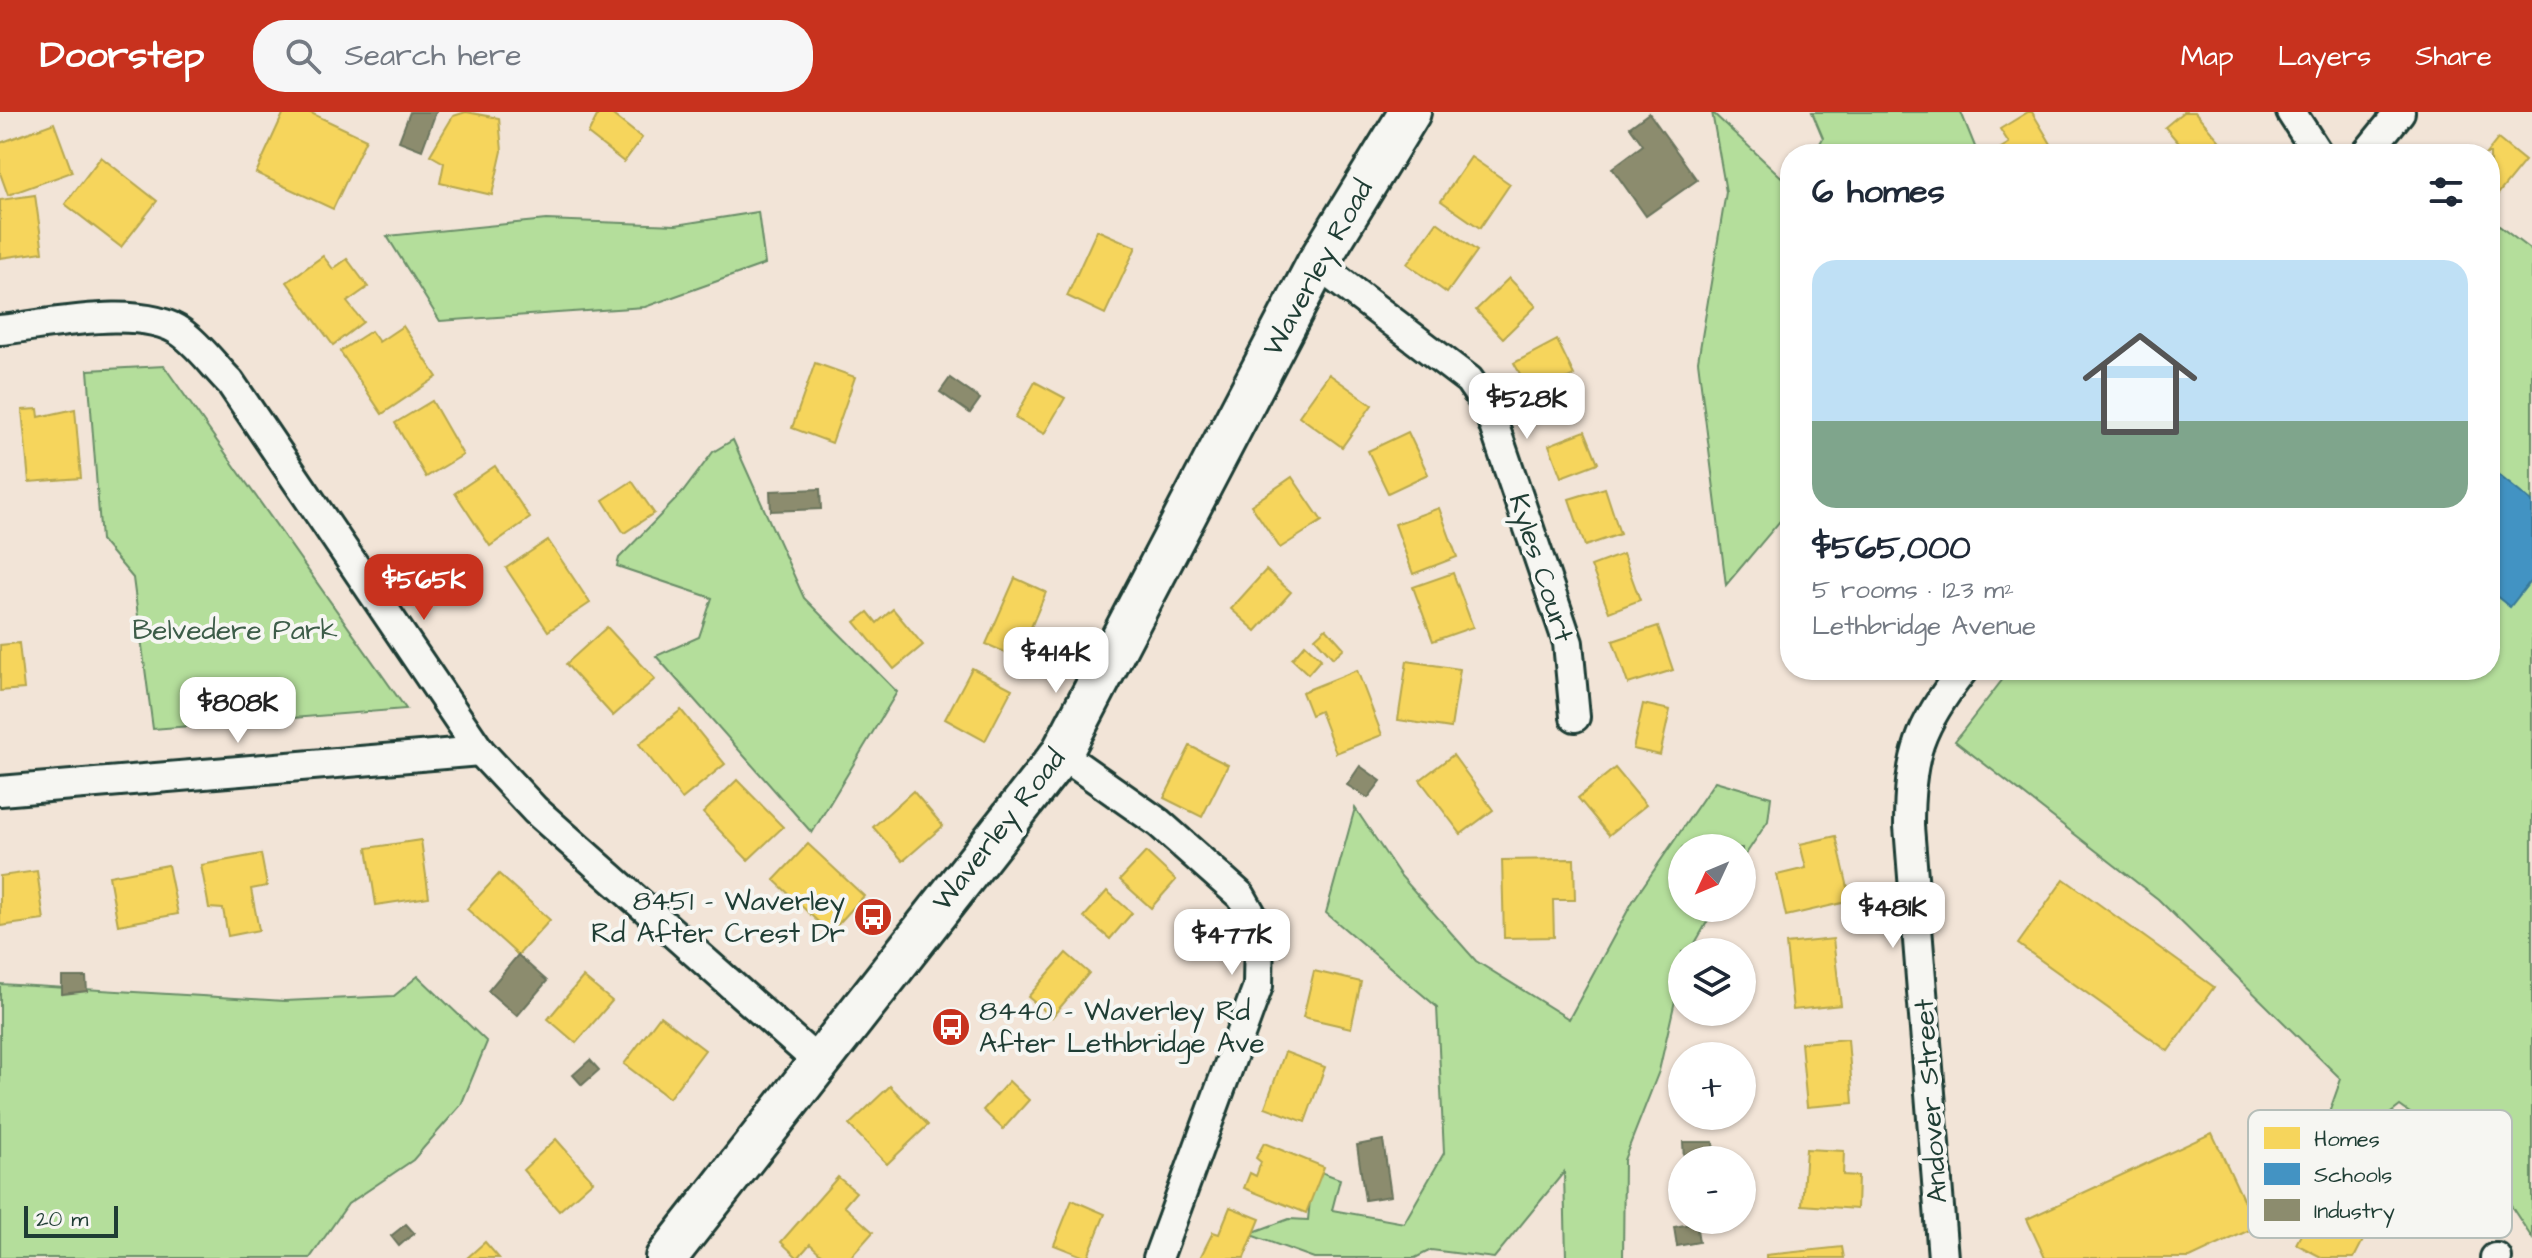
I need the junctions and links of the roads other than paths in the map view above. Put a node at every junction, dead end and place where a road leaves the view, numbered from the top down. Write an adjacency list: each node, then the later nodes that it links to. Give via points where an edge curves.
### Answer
1 (1410, 112): 6 (main road, Waverley Road)
2 (2291, 112): 4 (street)
3 (2400, 112): 5 (street)
4 (2312, 144)
5 (2374, 144)
6 (1317, 264): 9 (street, Kyles Court, via 1469,380 1488,408 1568,643); 11 (main road, Waverley Road)
7 (0, 330): 10 (street, via 130,317 182,332 230,382)
8 (1956, 680): 16 (street, Andover Street, via 1921,733 1909,779)
9 (1575, 717)
10 (480, 751): 12 (street); 13 (street, via 535,810)
11 (1061, 754): 13 (main road, Waverley Road); 15 (street, via 1159,823 1241,896 1259,928 1258,986)
12 (0, 791)
13 (817, 1061): 14 (main road, Waverley Road)
14 (666, 1258)
15 (1158, 1258)
16 (1943, 1258)

